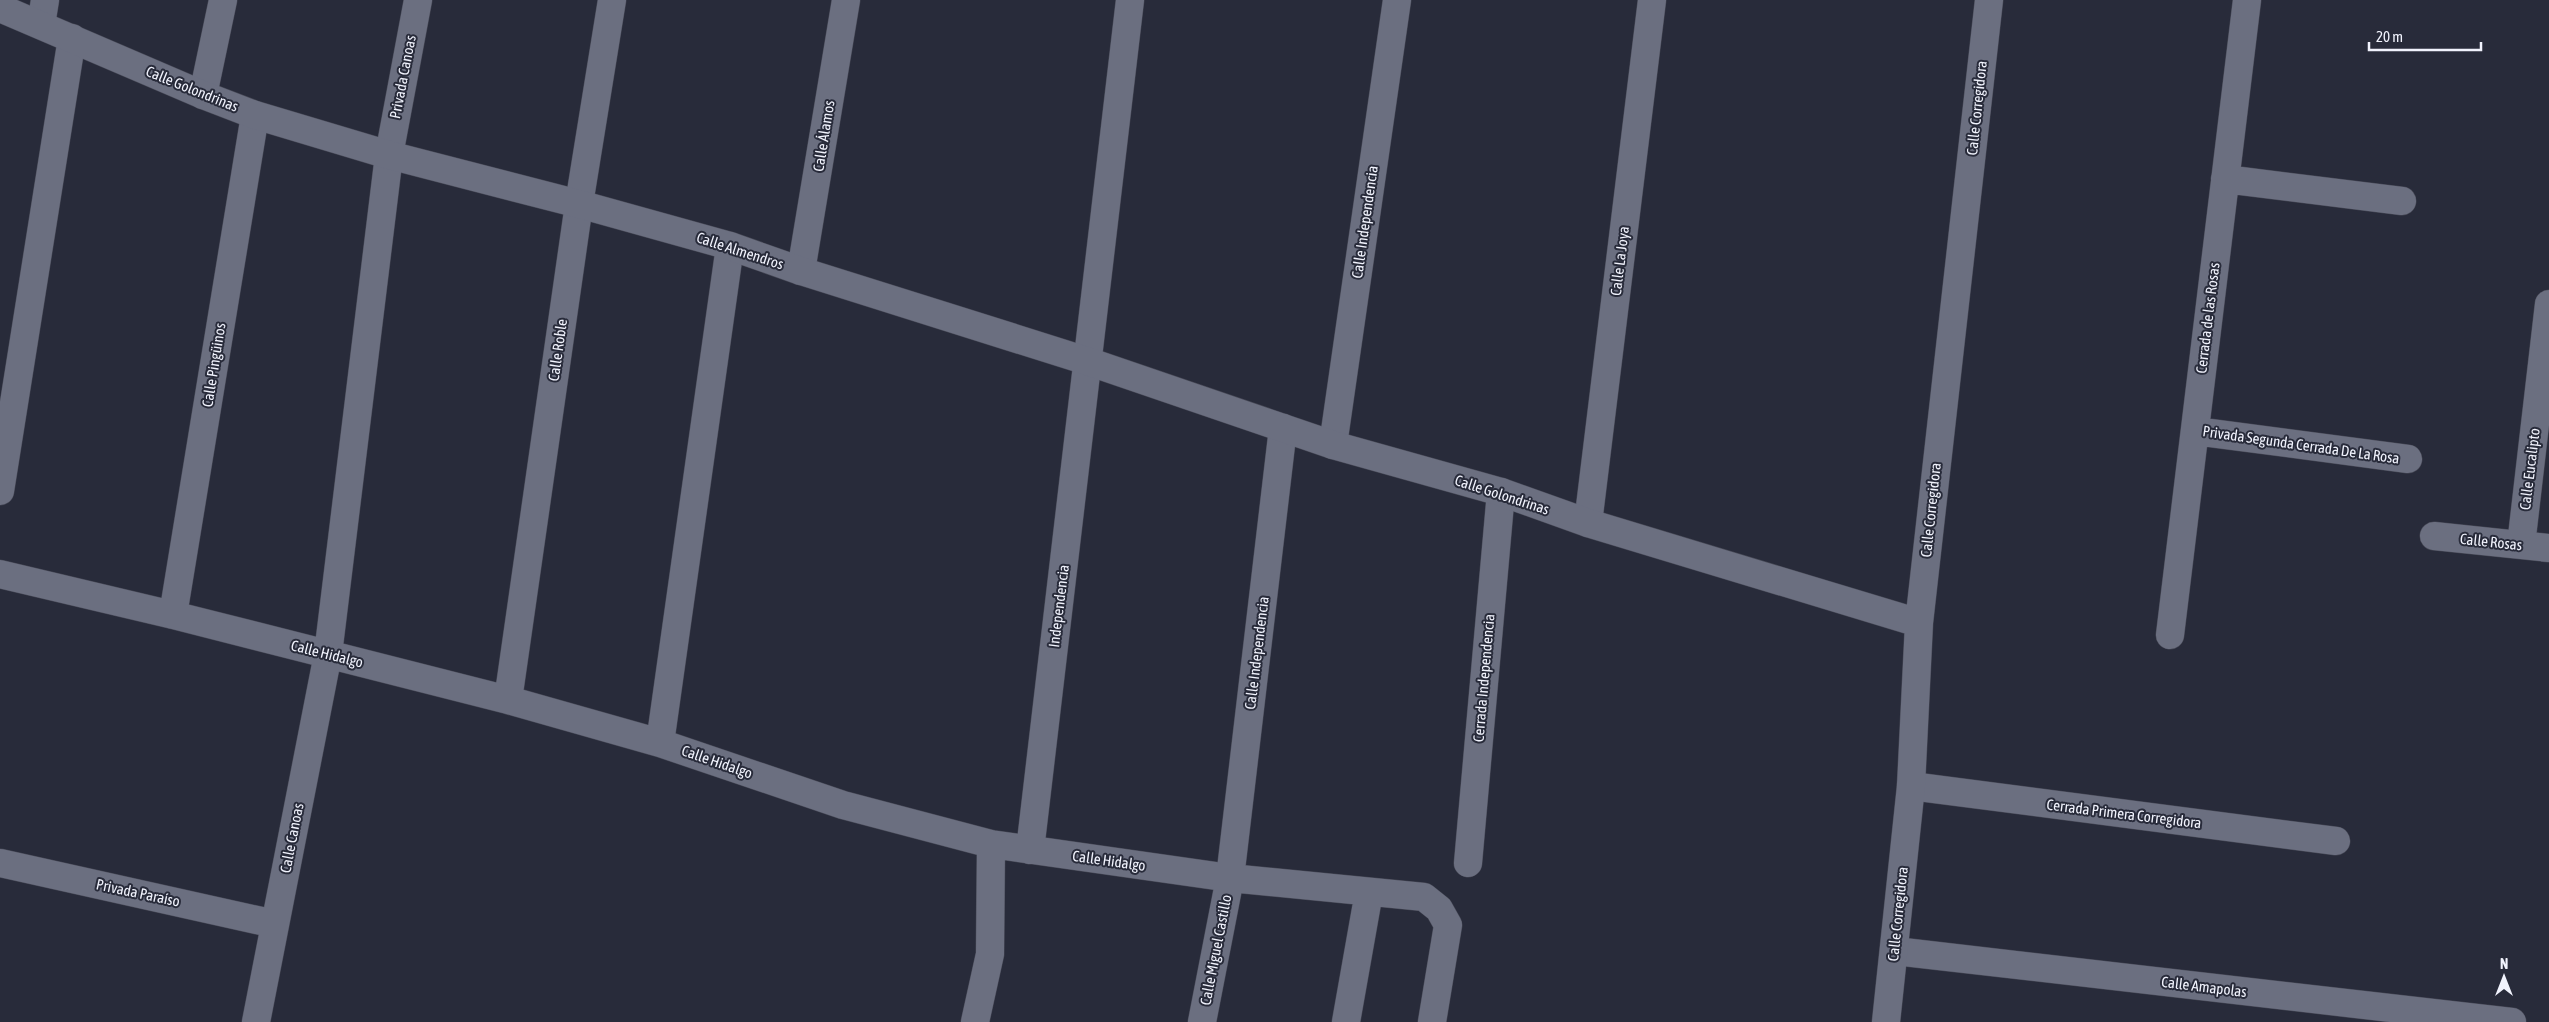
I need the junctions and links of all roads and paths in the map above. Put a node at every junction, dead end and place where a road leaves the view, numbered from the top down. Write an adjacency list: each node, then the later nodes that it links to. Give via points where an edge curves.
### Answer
1 (222, 0): 13 (street)
2 (418, 0): 15 (street, Privada Canoas)
3 (612, 0): 18 (street, Calle Roble)
4 (846, 0): 20 (street, Calle Álamos)
5 (1130, 0): 22 (street)
6 (1397, 0): 25 (street, Calle Independencia)
7 (1652, 0): 29 (street, Calle La Joya)
8 (1989, 0): 35 (street, Calle Corregidora)
9 (2247, 0): 16 (street, Cerrada de las Rosas)
10 (0, 8): 11 (street, Calle Golondrinas)
11 (43, 13): 12 (street, Calle Golondrinas)
12 (72, 38): 13 (street, Calle Golondrinas); 27 (street)
13 (203, 95): 14 (street, Calle Golondrinas)
14 (255, 114): 15 (street, Calle Golondrinas); 34 (street, Calle Pingüinos)
15 (389, 155): 18 (street, Calle Almendros); 37 (street)
16 (2225, 179): 17 (street); 24 (street, Cerrada de las Rosas)
17 (2402, 201)
18 (580, 204): 19 (street, Calle Almendros); 38 (street, Calle Roble)
19 (730, 246): 20 (street, Calle Almendros); 39 (street)
20 (801, 272): 22 (street, Calle Almendros)
21 (2549, 304): 31 (street, Calle Eucalipto)
22 (1087, 362): 23 (street, Calle Golondrinas); 43 (street, Independencia)
23 (1284, 428): 25 (street, Calle Golondrinas); 46 (street, Calle Independencia)
24 (2195, 431): 26 (street, Privada Segunda Cerrada De La Rosa); 36 (street, Cerrada de las Rosas)
25 (1334, 445): 28 (street, Calle Golondrinas)
26 (2408, 460)
27 (0, 490)
28 (1501, 492): 29 (street, Calle Golondrinas); 45 (street, Cerrada Independencia)
29 (1588, 523): 35 (street, Calle Golondrinas)
30 (2434, 536): 31 (street, Calle Rosas)
31 (2521, 545): 32 (street, Calle Rosas)
32 (2549, 548)
33 (0, 574): 34 (street, Calle Hidalgo)
34 (173, 615): 37 (street, Calle Hidalgo)
35 (1918, 623): 40 (street, Calle Corregidora)
36 (2170, 635)
37 (328, 654): 38 (street, Calle Hidalgo); 48 (street, Calle Canoas)
38 (508, 700): 39 (street, Calle Hidalgo)
39 (660, 743): 42 (street, Calle Hidalgo, via 843,805)
40 (1911, 786): 41 (street, Cerrada Primera Corregidora); 49 (street, Calle Corregidora)
41 (2336, 841)
42 (991, 844): 43 (street, Calle Hidalgo); 51 (street, via 990,954)
43 (1030, 850): 46 (street, Calle Hidalgo)
44 (0, 863): 48 (street, Privada Paraíso)
45 (1468, 863)
46 (1230, 878): 47 (street, Calle Hidalgo); 52 (street, Calle Miguel Castillo)
47 (1369, 892): 53 (street); 54 (street, Calle Hidalgo, via 1424,898 1439,909 1448,925)
48 (275, 924): 50 (street, Calle Canoas)
49 (1895, 952): 55 (street, Calle Corregidora); 56 (street, Calle Amapolas)
50 (256, 1022)
51 (975, 1022)
52 (1202, 1022)
53 (1346, 1022)
54 (1432, 1022)
55 (1886, 1022)
56 (2512, 1022)

